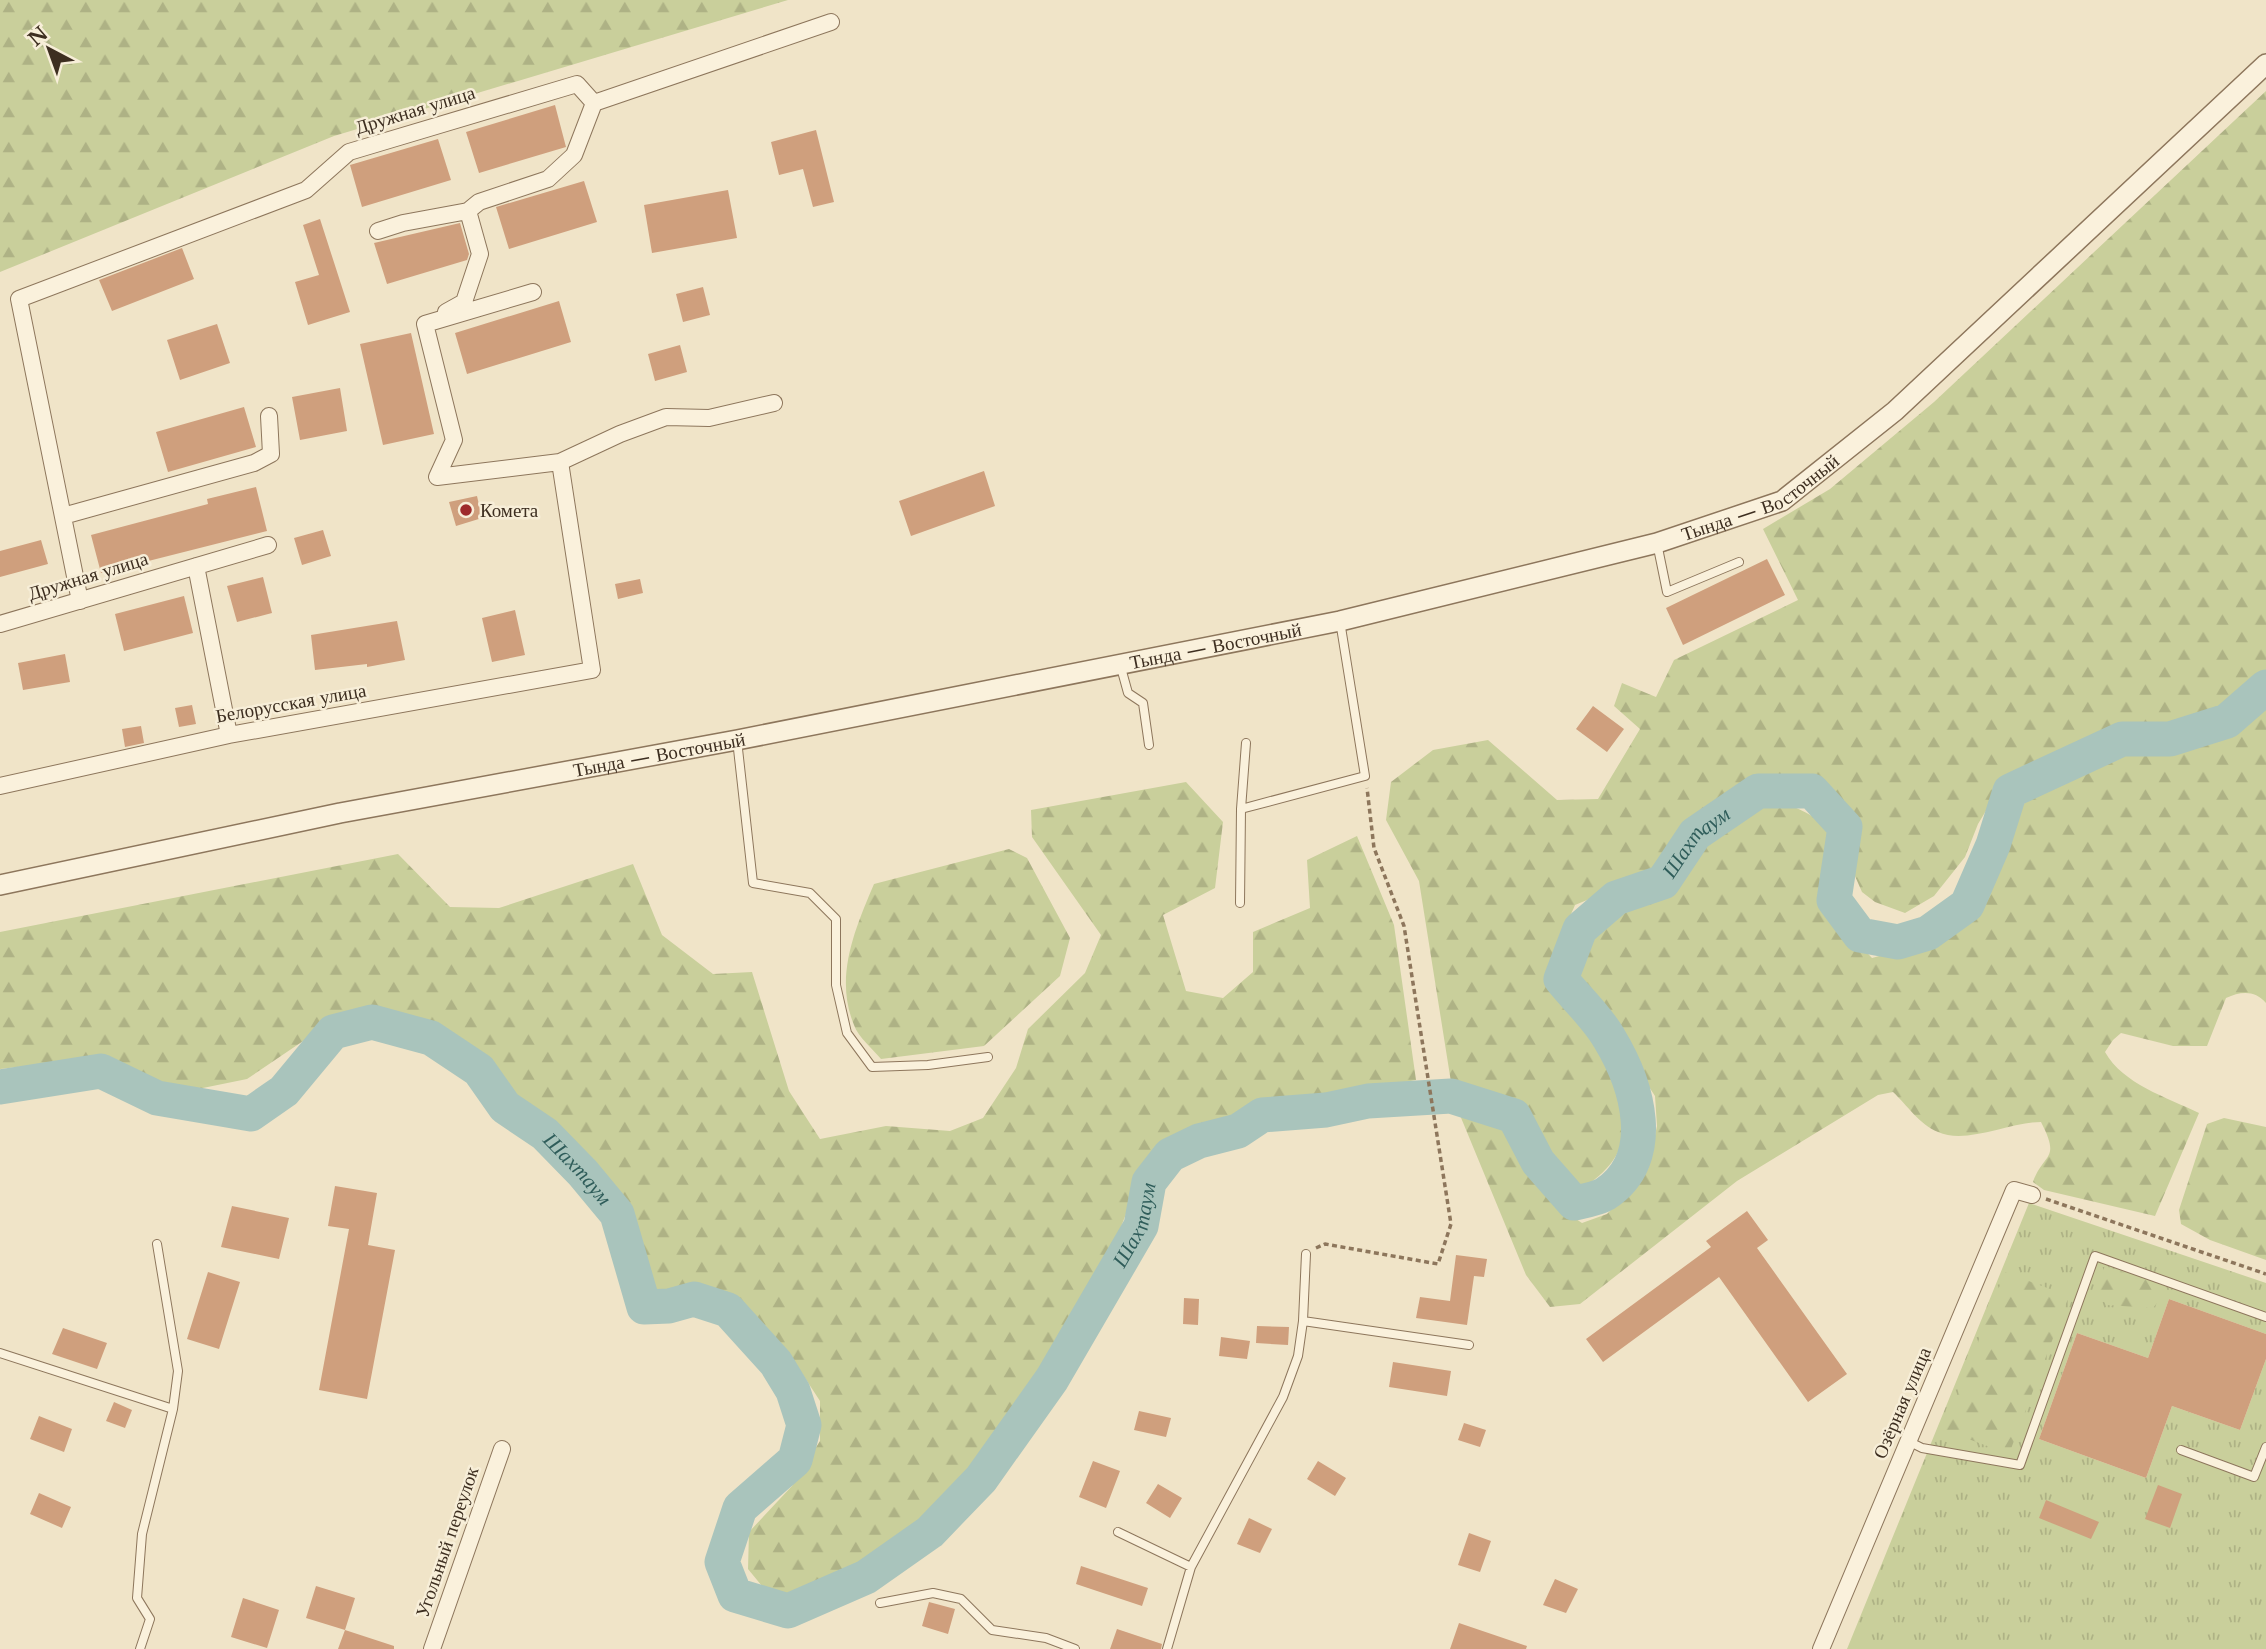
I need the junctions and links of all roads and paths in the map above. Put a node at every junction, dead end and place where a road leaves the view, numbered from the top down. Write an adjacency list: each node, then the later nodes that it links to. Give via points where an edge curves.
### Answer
1 (831, 22): 3 (street)
2 (2266, 64): 12 (street, Тында — Восточный, via 1895,411 1783,501)
3 (594, 103): 4 (street, via 574,155 548,179 479,202); 11 (street, Дружная улица, via 578,84 349,152 306,190 19,299)
4 (468, 211): 5 (street); 7 (street, via 480,254 476,272 464,302)
5 (378, 231)
6 (533, 292): 7 (street)
7 (425, 324): 10 (street, via 454,440 437,477)
8 (774, 403): 10 (street, via 709,418 666,417)
9 (269, 416): 11 (street, via 271,454 254,463)
10 (560, 462): 20 (street, Белорусская улица, via 592,670)
11 (63, 516): 16 (street)
12 (1657, 543): 14 (lane, via 1667,592); 17 (street, Тында — Восточный)
13 (268, 545): 15 (street, Дружная улица)
14 (1739, 562)
15 (196, 566): 16 (street, Дружная улица); 20 (street)
16 (80, 601): 18 (street, Дружная улица)
17 (1340, 621): 19 (street, Тында — Восточный); 24 (lane)
18 (0, 624)
19 (1120, 664): 21 (street, Тында — Восточный); 23 (lane, via 1128,693 1143,703)
20 (229, 735): 25 (street, Белорусская улица)
21 (737, 740): 27 (street, Тында — Восточный, via 340,813); 29 (lane, via 753,883 810,892 836,919 836,985 847,1032 872,1068)
22 (1246, 743): 26 (lane)
23 (1149, 745)
24 (1365, 776): 26 (lane); 32 (path, via 1374,848 1405,926 1451,1224 1438,1264 1325,1244)
25 (0, 786)
26 (1241, 809): 28 (lane)
27 (0, 885)
28 (1240, 903)
29 (988, 1057)
30 (2032, 1195): 33 (path); 39 (street, Озёрная улица, via 2014,1190)
31 (158, 1244): 38 (lane, via 178,1371)
32 (1306, 1254): 35 (lane)
33 (2266, 1274)
34 (2266, 1317): 39 (lane, via 2095,1256 2020,1465 1922,1448)
35 (1303, 1321): 36 (lane); 44 (lane, via 1298,1356 1283,1397)
36 (1469, 1345)
37 (0, 1353): 38 (lane)
38 (173, 1409): 46 (lane, via 142,1534 137,1598 150,1619)
39 (1908, 1441): 50 (street, Озёрная улица)
40 (2266, 1447): 42 (lane, via 2254,1477)
41 (502, 1448): 47 (street, Угольный переулок)
42 (2181, 1450)
43 (1118, 1532): 44 (lane)
44 (1191, 1567): 49 (lane)
45 (880, 1604): 48 (lane, via 933,1593 961,1599 992,1630 1046,1638)
46 (140, 1649)
47 (432, 1649)
48 (1075, 1649)
49 (1167, 1649)
50 (1821, 1649)

